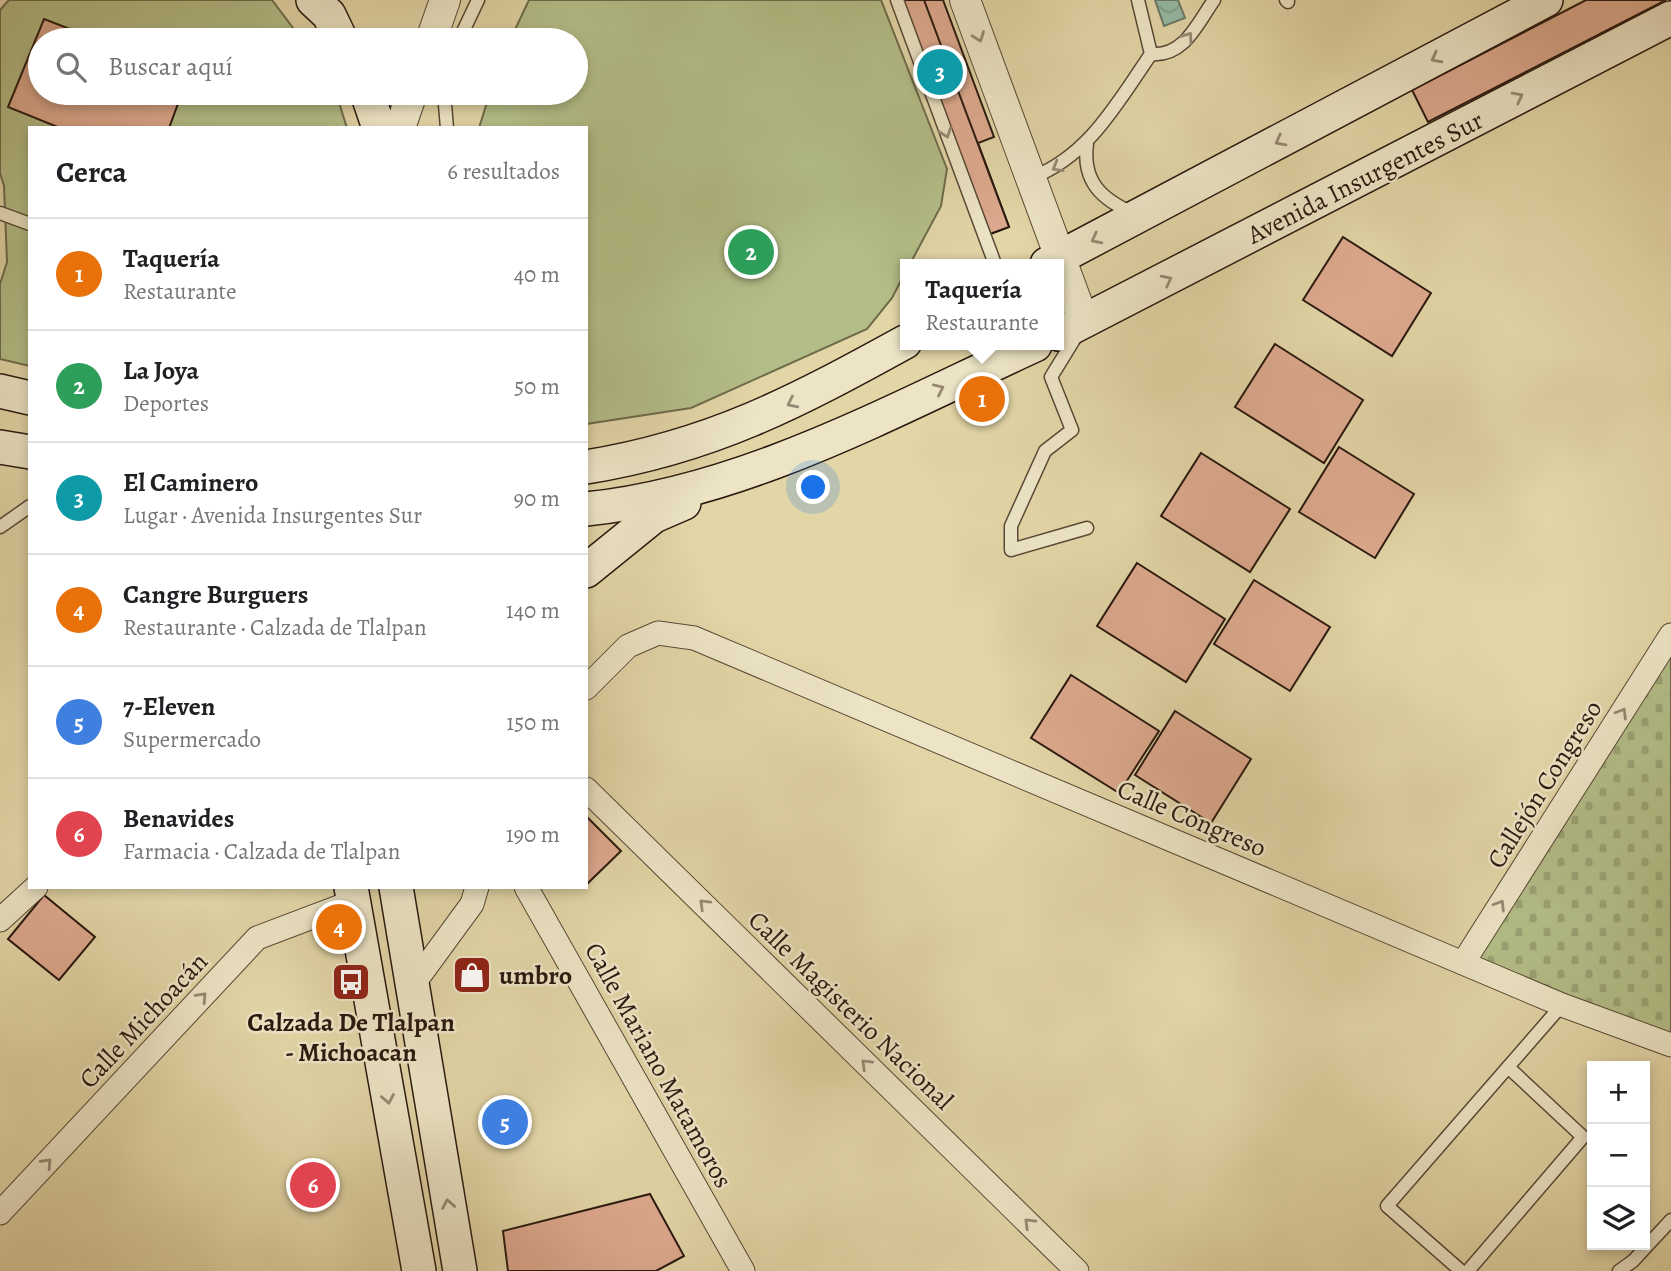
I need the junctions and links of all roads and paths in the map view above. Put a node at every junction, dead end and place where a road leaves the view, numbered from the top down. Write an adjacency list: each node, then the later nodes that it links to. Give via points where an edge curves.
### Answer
1 (313, 0): 10 (main road)
2 (445, 0): 11 (street)
3 (478, 0): 12 (lane)
4 (897, 0): 25 (lane, one-way to 25)
5 (965, 0): 21 (street, one-way to 21)
6 (1138, 0): 13 (lane)
7 (1214, 0): 13 (lane, one-way to 7, via 1165,55 1180,48)
8 (1546, 0): 23 (main road, one-way to 23)
9 (1671, 18): 28 (main road, Avenida Insurgentes Sur, one-way to 9)
10 (335, 28)
11 (435, 28)
12 (465, 28)
13 (1151, 54): 20 (lane)
14 (371, 105): 17 (main road)
15 (408, 105): 18 (street)
16 (445, 105): 19 (lane)
17 (378, 126)
18 (401, 126)
19 (447, 126)
20 (1084, 151): 21 (lane, one-way to 21); 23 (lane, via 1093,187 1116,206)
21 (1031, 178): 26 (street)
22 (0, 213): 24 (lane)
23 (1141, 216): 27 (main road, one-way to 27)
24 (28, 223)
25 (993, 259)
26 (1053, 259)
27 (1058, 259)
28 (1067, 325)
29 (900, 345): 34 (main road, one-way to 34, via 789,405 730,431 653,454)
30 (1024, 350): 35 (main road, one-way to 30)
31 (1059, 350): 39 (lane, via 1051,377 1072,430 1045,451 1011,526 1011,550)
32 (0, 391): 33 (main road)
33 (28, 398)
34 (588, 467)
35 (745, 474): 37 (main road, via 671,495); 40 (main road, via 654,516)
36 (28, 507): 38 (lane)
37 (588, 509)
38 (0, 527)
39 (1087, 528)
40 (588, 570)
41 (1671, 635): 52 (street, Callejón Congreso, one-way to 41)
42 (588, 686): 52 (street, Calle Congreso, via 628,646 658,633 694,638)
43 (588, 791): 62 (street, Calle Magisterio Nacional, one-way to 43)
44 (34, 889): 50 (street)
45 (396, 889): 51 (main road)
46 (413, 889): 51 (main road)
47 (476, 889): 53 (street, via 472,904)
48 (527, 889): 61 (street, Calle Mariano Matamoros)
49 (351, 895): 57 (street, Calle Michoacán, one-way to 49, via 257,938); 59 (main road, one-way to 59)
50 (0, 920)
51 (400, 928): 53 (main road)
52 (1463, 963): 54 (street, Calle Congreso)
53 (412, 986): 60 (main road, one-way to 53)
54 (1562, 1005): 55 (street, Calle Congreso); 56 (lane)
55 (1671, 1045)
56 (1508, 1067): 63 (lane, via 1387,1206); 64 (lane, via 1583,1137)
57 (0, 1213)
58 (1671, 1220): 65 (lane)
59 (419, 1271)
60 (460, 1271)
61 (743, 1271)
62 (1077, 1271)
63 (1461, 1271)
64 (1468, 1271)
65 (1619, 1271)

